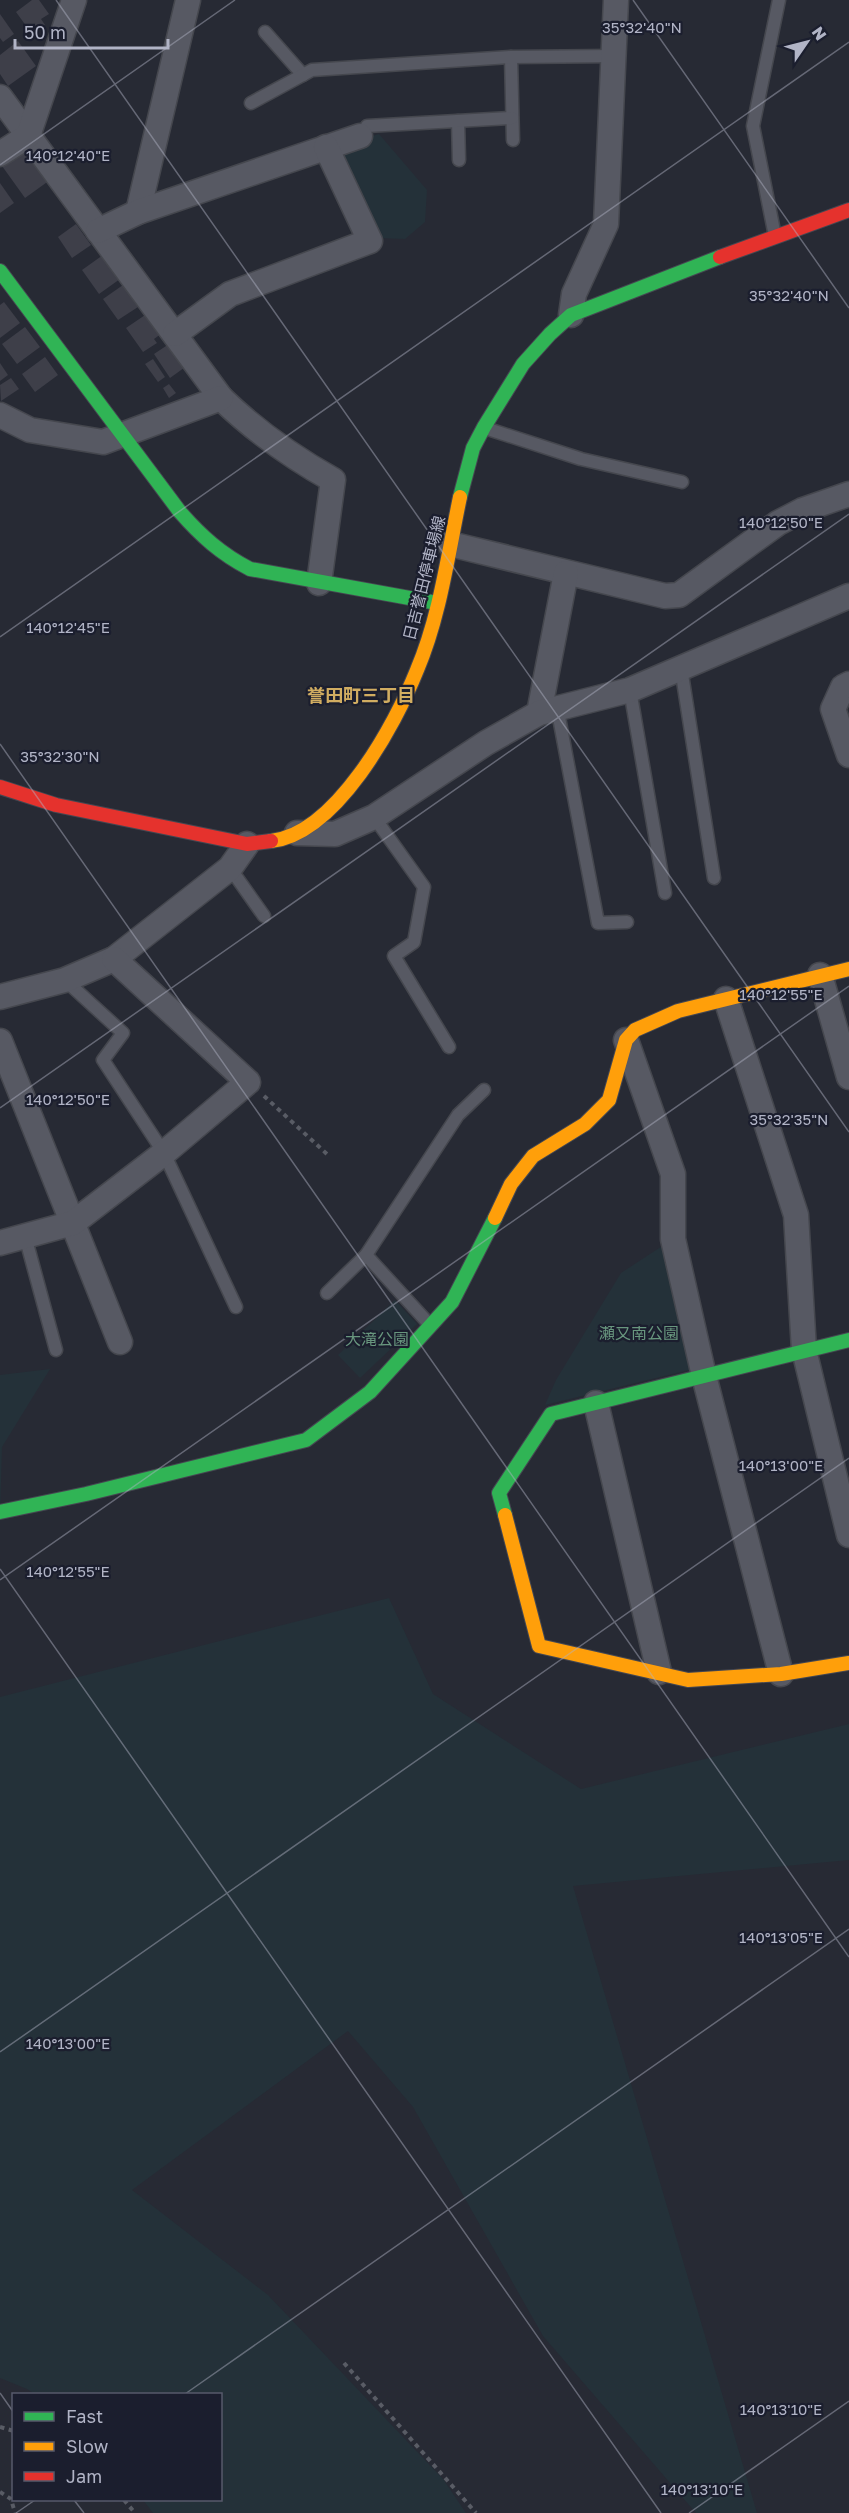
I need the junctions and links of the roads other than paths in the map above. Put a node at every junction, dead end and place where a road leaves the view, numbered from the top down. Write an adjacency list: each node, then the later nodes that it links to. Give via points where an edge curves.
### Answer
1 (74, 0): 14 (street)
2 (188, 0): 20 (street)
3 (616, 0): 6 (street)
4 (779, 0): 22 (lane, via 753,126)
5 (265, 32): 8 (lane)
6 (614, 56): 7 (lane); 24 (street, via 606,224 574,294)
7 (510, 57): 8 (lane, via 312,70); 11 (lane)
8 (303, 75): 10 (lane)
9 (0, 97): 14 (street)
10 (251, 103)
11 (512, 118): 12 (lane); 15 (lane)
12 (458, 121): 13 (lane); 18 (lane)
13 (364, 131): 16 (street)
14 (28, 136): 17 (street); 21 (street)
15 (513, 140)
16 (326, 147): 20 (street); 25 (street, via 370,241 230,294)
17 (0, 154)
18 (459, 160)
19 (849, 210): 22 (street, 日吉誉田停車場線)
20 (138, 212): 21 (street)
21 (98, 231): 25 (street)
22 (776, 237): 24 (street, 日吉誉田停車場線)
23 (0, 271): 29 (street)
24 (571, 315): 28 (street, 日吉誉田停車場線, via 523,364)
25 (175, 334): 26 (street)
26 (221, 398): 29 (street); 34 (street, via 295,459 333,480)
27 (0, 416): 29 (street, via 30,430 103,442)
28 (484, 427): 30 (lane, via 581,459); 32 (street, 日吉誉田停車場線, via 473,448)
29 (120, 434): 34 (street, via 180,512 226,557 250,570)
30 (682, 482)
31 (849, 494): 33 (street, via 802,510 778,524 679,595 665,596)
32 (450, 544): 33 (street); 36 (street, 日吉誉田停車場線)
33 (566, 573): 40 (street)
34 (320, 583): 36 (street)
35 (849, 596): 37 (street)
36 (437, 603): 44 (street, 日吉誉田停車場線, via 418,669 377,747 334,804 317,821)
37 (681, 668): 39 (street); 47 (lane)
38 (849, 684): 41 (street, via 843,687 833,709)
39 (630, 690): 40 (street); 48 (lane)
40 (548, 710): 43 (street, via 486,743); 50 (lane, via 598,923)
41 (849, 755)
42 (0, 787): 45 (street, 日吉誉田停車場線, via 57,805)
43 (374, 817): 44 (street, via 335,834); 59 (lane, via 424,887 414,942 394,956)
44 (297, 832): 45 (street, 日吉誉田停車場線, via 265,843)
45 (247, 843): 46 (street)
46 (230, 868): 49 (lane); 51 (street)
47 (714, 879)
48 (665, 893)
49 (264, 916)
50 (627, 922)
51 (114, 959): 54 (street); 63 (street, via 248,1082)
52 (849, 969): 53 (street)
53 (820, 975): 56 (street); 61 (street)
54 (65, 980): 55 (street); 63 (lane, via 123,1033 103,1060)
55 (0, 997)
56 (726, 999): 57 (street, via 656,1019 635,1030); 74 (street, via 796,1215)
57 (626, 1040): 70 (street, via 609,1100 585,1124 533,1156 511,1184 452,1302); 75 (street, via 672,1174 673,1239)
58 (0, 1041): 60 (street)
59 (449, 1047)
60 (7, 1076): 64 (street)
61 (849, 1077)
62 (484, 1090): 67 (lane, via 458,1115)
63 (164, 1153): 64 (street); 69 (lane)
64 (73, 1223): 65 (street); 72 (street)
65 (25, 1236): 66 (street); 73 (lane)
66 (0, 1243)
67 (366, 1256): 68 (lane); 70 (lane)
68 (327, 1293)
69 (236, 1307)
70 (431, 1326): 77 (street, via 370,1392 306,1440)
71 (849, 1340): 74 (street)
72 (120, 1342)
73 (56, 1350)
74 (804, 1350): 75 (street); 78 (street)
75 (704, 1376): 76 (street); 81 (street)
76 (596, 1403): 80 (street); 80 (street, via 551,1414 499,1493 539,1646)
77 (0, 1512)
78 (849, 1535)
79 (849, 1663): 81 (street)
80 (658, 1672): 81 (street, via 688,1680)
81 (781, 1674)

